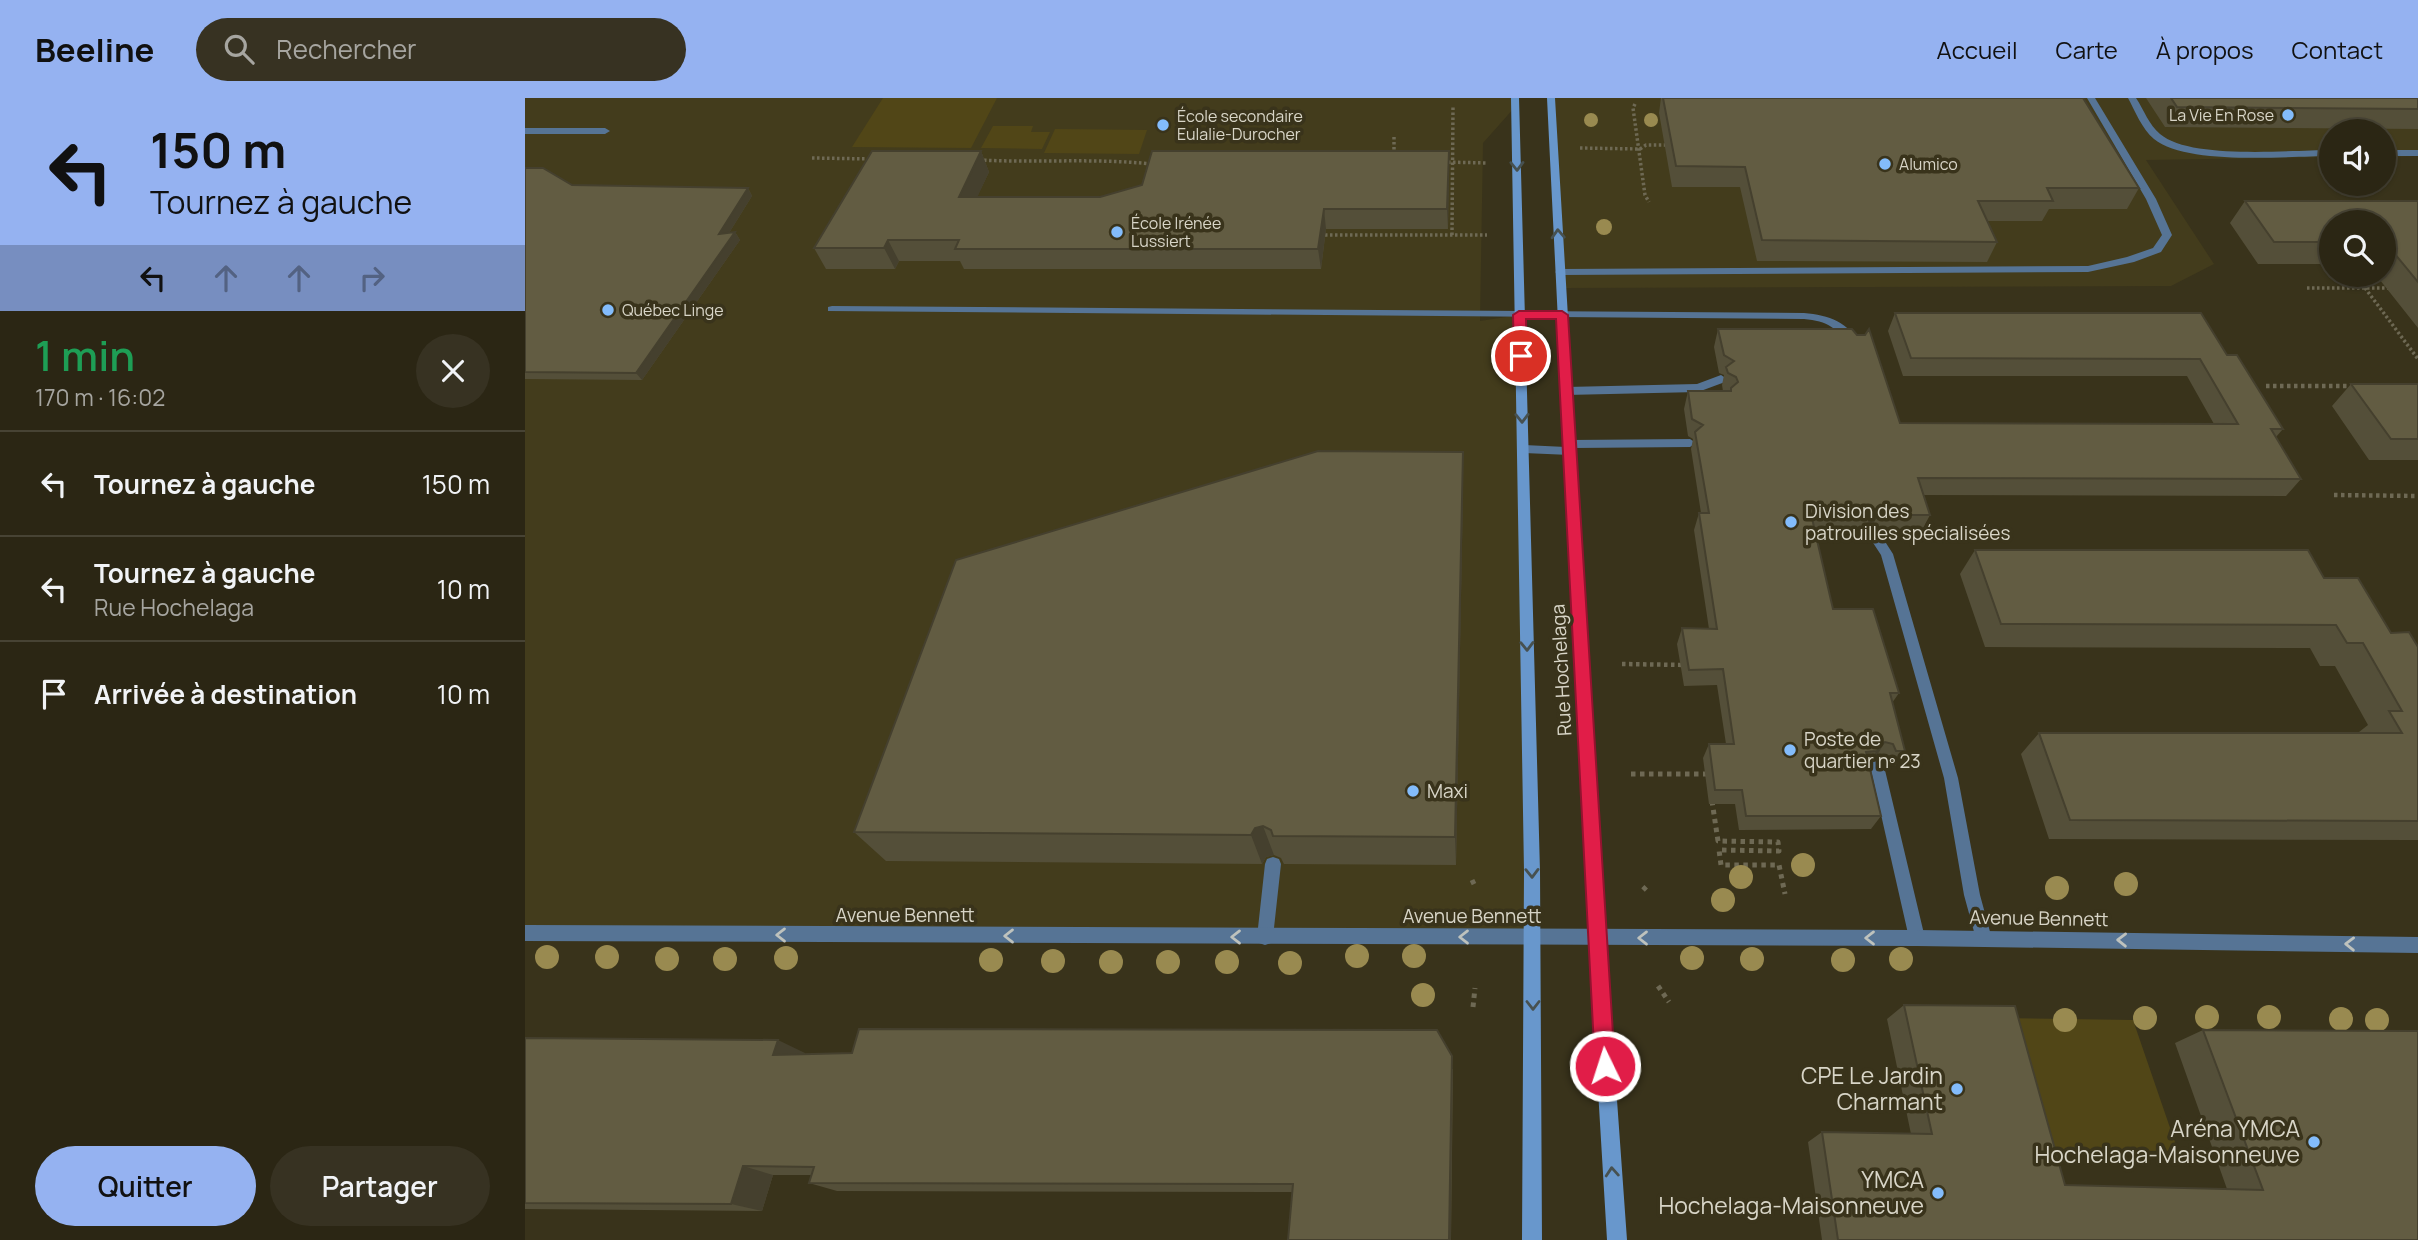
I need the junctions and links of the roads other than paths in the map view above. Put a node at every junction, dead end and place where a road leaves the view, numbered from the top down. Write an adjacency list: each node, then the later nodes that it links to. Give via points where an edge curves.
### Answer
1 (1515, 98): 12 (main road, Rue Hochelaga, one-way to 12)
2 (1551, 98): 10 (main road, Rue Hochelaga, one-way to 2)
3 (2091, 98): 10 (street, via 2167,234 2157,250 2130,260 2088,269)
4 (2131, 98): 7 (street, via 2153,132 2173,146 2204,152)
5 (525, 131): 6 (street)
6 (605, 131)
7 (2319, 153)
8 (2396, 153): 9 (street)
9 (2418, 153)
10 (1560, 272): 13 (main road, Rue Hochelaga)
11 (832, 309): 12 (street)
12 (1519, 315): 13 (street); 21 (main road, Rue Hochelaga, one-way to 21)
13 (1562, 315): 14 (street, via 1812,316 1843,327); 17 (main road, Rue Hochelaga)
14 (1854, 347)
15 (1721, 379): 16 (street)
16 (1698, 388): 17 (street); 18 (street)
17 (1566, 391): 20 (main road, Rue Hochelaga)
18 (1716, 396)
19 (1690, 443): 20 (street)
20 (1570, 447): 21 (street); 28 (main road, Rue Hochelaga)
21 (1523, 449): 27 (main road, Rue Hochelaga, one-way to 27)
22 (1872, 532): 30 (street, via 1887,554 1951,778)
23 (1877, 766): 29 (street)
24 (1273, 864): 26 (street)
25 (525, 933): 26 (street, Avenue Bennett, one-way to 25)
26 (1265, 937): 27 (street, Avenue Bennett, one-way to 26)
27 (1532, 937): 28 (street, Avenue Bennett); 32 (main road, Rue Hochelaga, one-way to 32)
28 (1597, 938): 29 (street, Avenue Bennett, one-way to 28); 33 (main road, Rue Hochelaga, one-way to 28)
29 (1917, 938): 30 (street, Avenue Bennett)
30 (1984, 939): 31 (street, Avenue Bennett, one-way to 30)
31 (2418, 945)
32 (1532, 1240)
33 (1617, 1240)

